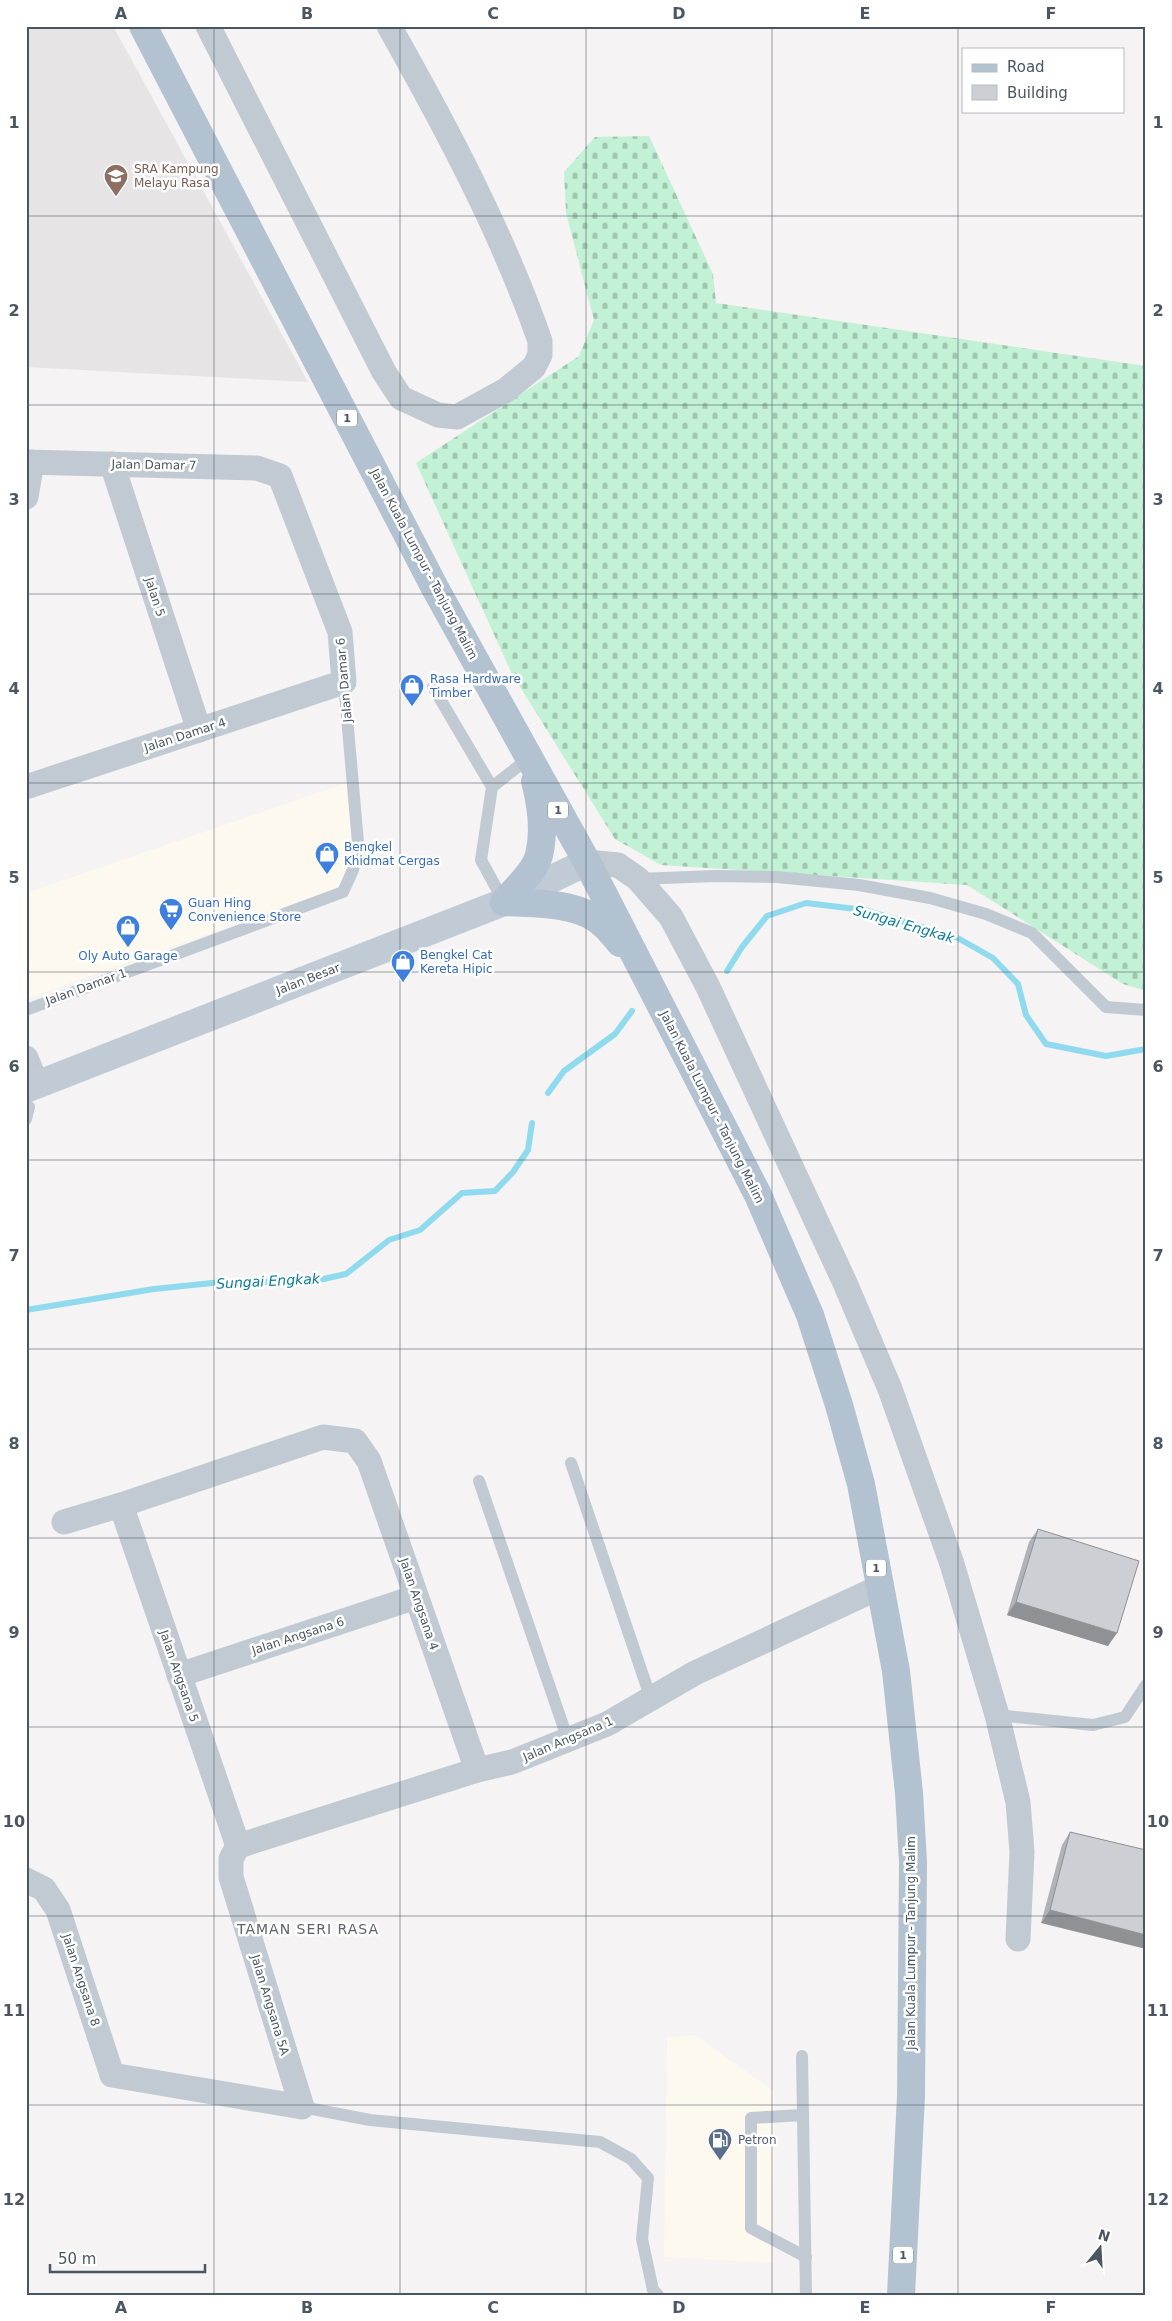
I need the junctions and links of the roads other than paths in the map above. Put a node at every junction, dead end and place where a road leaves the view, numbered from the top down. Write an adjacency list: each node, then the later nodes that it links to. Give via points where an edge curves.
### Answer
1 (143, 26): 11 (main road, Jalan Kuala Lumpur - Tanjung Malim / 1, via 435,588)
2 (208, 26): 3 (street, via 384,372 402,398 438,415 457,417 506,390 534,367 540,355 540,341 489,219 430,98)
3 (389, 26)
4 (29, 462): 5 (street, Jalan Damar 7); 7 (street)
5 (112, 464): 6 (street, Jalan Damar 7, via 257,468); 10 (street, Jalan 5)
6 (280, 476): 8 (street, Jalan Damar 6, via 340,632)
7 (26, 497)
8 (344, 682): 10 (street, Jalan Damar 4); 16 (lane, Jalan Damar 6, via 358,843 353,870)
9 (433, 687): 13 (lane)
10 (198, 730): 12 (street, Jalan Damar 4)
11 (530, 757): 13 (lane); 14 (main road, Jalan Kuala Lumpur - Tanjung Malim / 1); 17 (main road, via 540,801 542,826 538,856 525,878)
12 (26, 787)
13 (492, 787): 17 (lane, via 480,860)
14 (587, 862): 15 (street, via 618,865); 17 (main road, Jalan Besar); 18 (main road, Jalan Kuala Lumpur - Tanjung Malim / 1)
15 (638, 879): 20 (lane, via 777,877 859,885 930,898 986,914 1032,934 1106,1007); 33 (street, via 671,917 708,987 845,1283 890,1389 952,1564)
16 (343, 892): 19 (lane, Jalan Damar 1)
17 (504, 902): 18 (main road, via 558,906 595,918); 22 (main road, Jalan Besar)
18 (641, 967): 28 (main road, Jalan Kuala Lumpur - Tanjung Malim / 1, via 758,1196 810,1315 861,1484)
19 (26, 1010)
20 (1146, 1010)
21 (26, 1058): 22 (street)
22 (30, 1093): 23 (lane)
23 (26, 1119)
24 (571, 1463): 32 (lane)
25 (478, 1481): 34 (lane)
26 (121, 1505): 27 (street); 29 (street, Jalan Angsana 4, via 323,1438 355,1440 369,1461); 30 (street, Jalan Angsana 5)
27 (64, 1522)
28 (880, 1588): 32 (street, Jalan Angsana 1, via 695,1673); 42 (main road, Jalan Kuala Lumpur - Tanjung Malim / 1, via 896,1671 913,1862 911,2096)
29 (416, 1597): 30 (street, Jalan Angsana 6); 35 (street, Jalan Angsana 4)
30 (179, 1675): 36 (street, Jalan Angsana 5)
31 (1146, 1685): 33 (lane, via 1125,1716 1093,1725)
32 (651, 1699): 34 (street, Jalan Angsana 1, via 607,1724)
33 (997, 1715): 38 (street, via 1022,1826)
34 (568, 1740): 35 (street, Jalan Angsana 1, via 512,1762)
35 (477, 1770): 36 (street, Jalan Angsana 1)
36 (238, 1846): 40 (street, Jalan Angsana 5A, via 231,1859 231,1877)
37 (35, 1884): 40 (street, Jalan Angsana 8, via 58,1910 112,2074)
38 (1018, 1938)
39 (802, 2056): 41 (lane)
40 (302, 2107): 44 (lane, via 370,2120 600,2142 631,2159 648,2178 642,2239 652,2290)
41 (803, 2115): 43 (lane); 43 (lane, via 751,2118 751,2228)
42 (904, 2215): 46 (main road); 47 (main road, Jalan Kuala Lumpur - Tanjung Malim / 1)
43 (806, 2257): 45 (lane)
44 (658, 2295)
45 (806, 2295)
46 (883, 2295)
47 (901, 2295)

